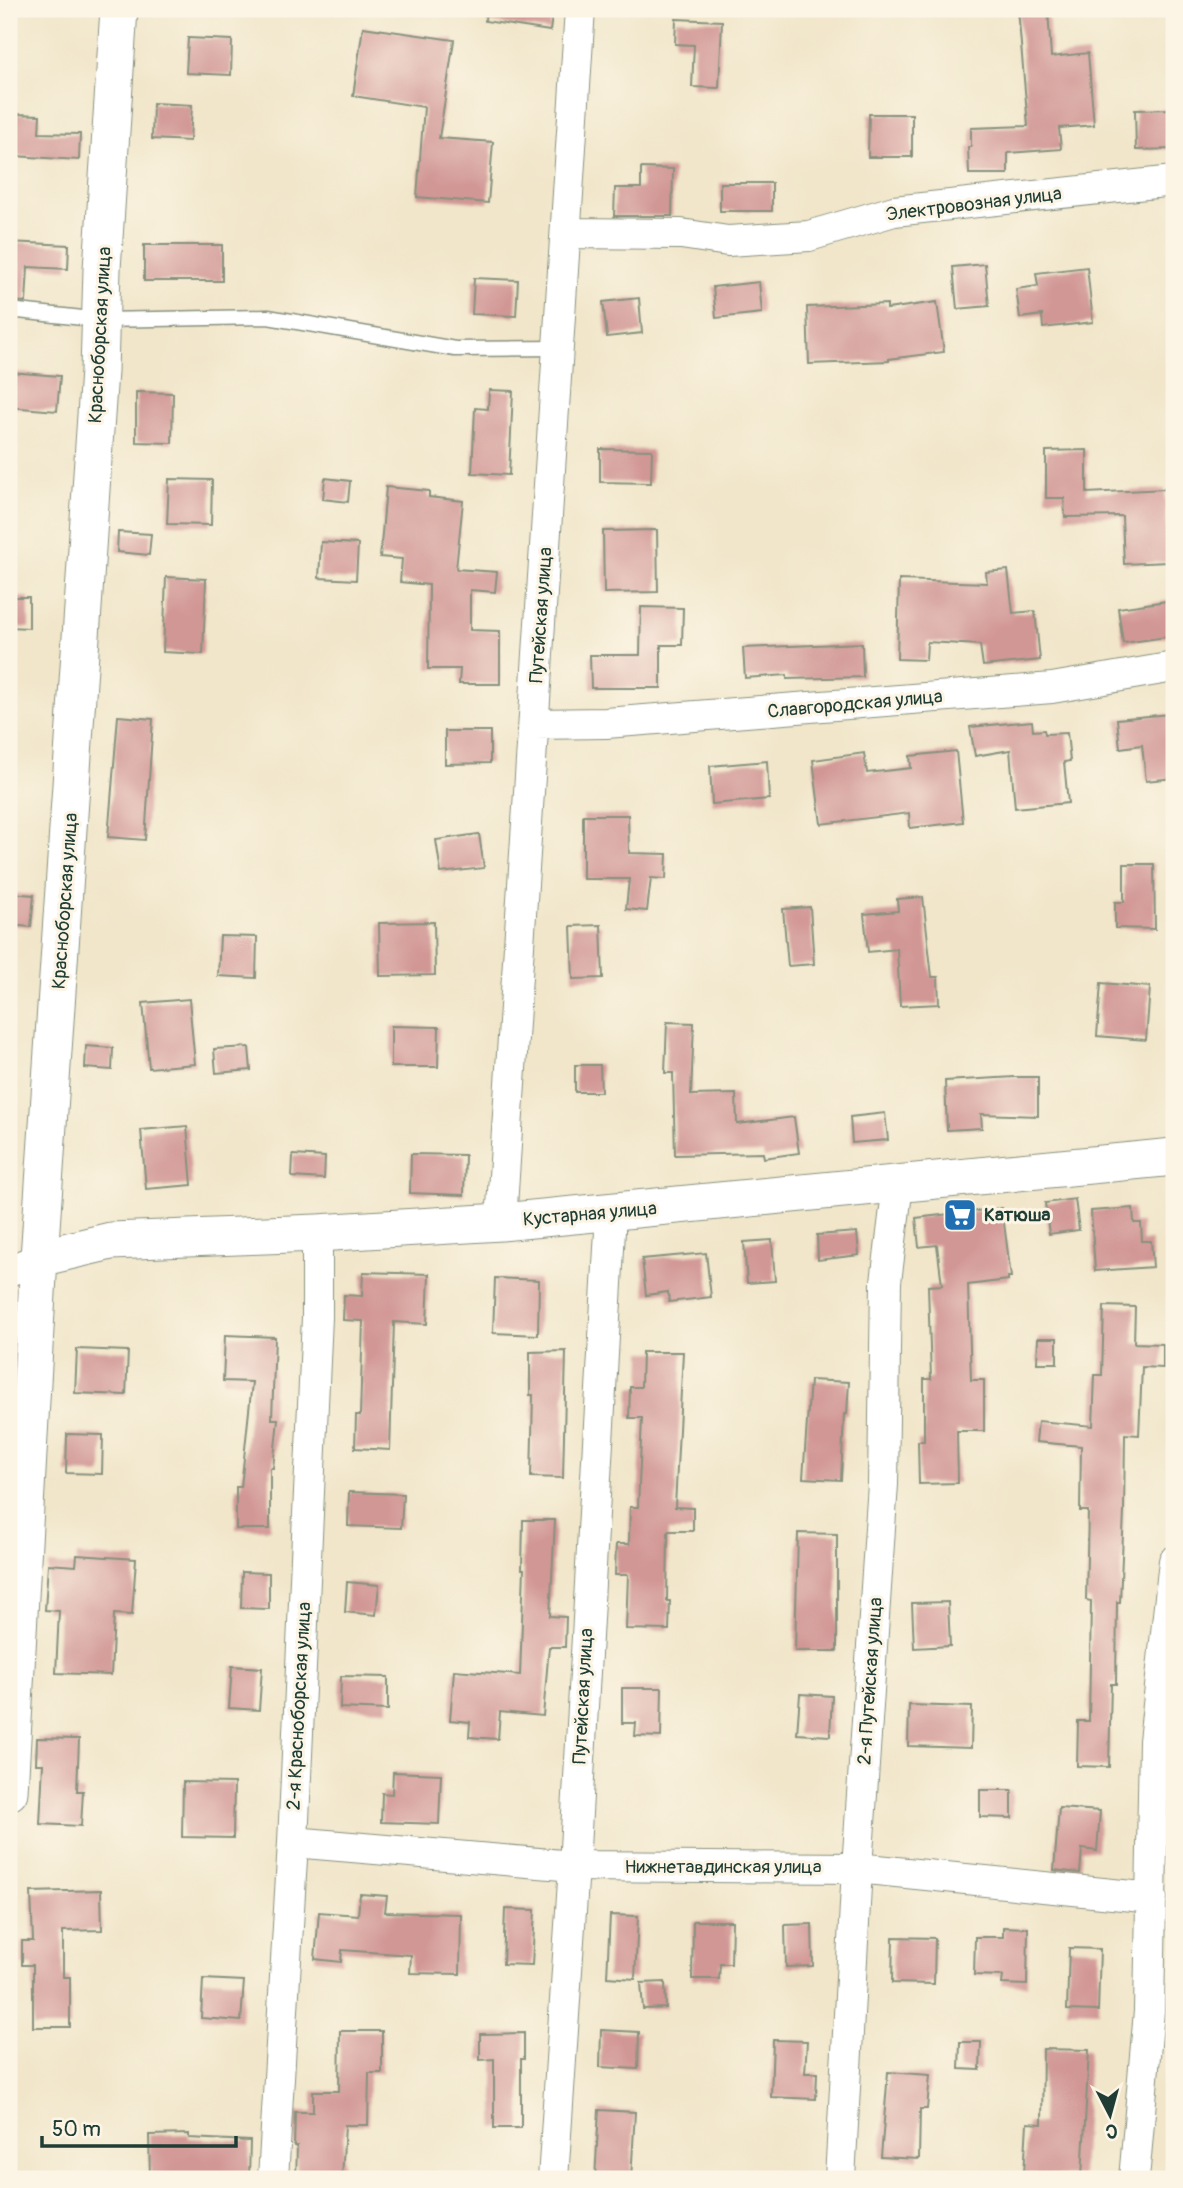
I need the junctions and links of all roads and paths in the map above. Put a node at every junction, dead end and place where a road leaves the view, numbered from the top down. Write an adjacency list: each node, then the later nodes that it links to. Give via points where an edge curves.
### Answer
1 (119, 9): 6 (street, Красноборская улица)
2 (580, 9): 4 (street, Путейская улица)
3 (1174, 181): 4 (street, Электровозная улица, via 894,211 809,236 728,241 681,234)
4 (567, 233): 7 (street, Путейская улица)
5 (9, 310): 6 (lane)
6 (101, 320): 7 (lane, via 268,317 455,349); 17 (street, Красноборская улица)
7 (559, 348): 9 (street, Путейская улица)
8 (1174, 667): 9 (street, Славгородская улица, via 1038,690 606,723)
9 (534, 724): 15 (street, Путейская улица)
10 (1174, 1144): 11 (street)
11 (1174, 1157): 12 (street); 13 (street, Кустарная улица)
12 (1174, 1163)
13 (898, 1184): 14 (street, Кустарная улица); 22 (street, 2-я Путейская улица, via 886,1282 883,1484)
14 (611, 1213): 15 (street, Кустарная улица); 21 (street, Путейская улица)
15 (501, 1222): 16 (street, Кустарная улица)
16 (317, 1233): 17 (street, Кустарная улица, via 111,1241); 20 (street, 2-я Красноборская улица)
17 (24, 1264): 19 (street, Красноборская улица)
18 (1174, 1561): 23 (street, via 1154,1741)
19 (9, 1793)
20 (293, 1842): 21 (street, Нижнетавдинская улица); 24 (street, 2-я Красноборская улица)
21 (574, 1866): 22 (street, Нижнетавдинская улица); 25 (street, Путейская улица)
22 (857, 1868): 23 (street, Нижнетавдинская улица); 26 (street, 2-я Путейская улица)
23 (1152, 1898): 27 (street, via 1150,2011)
24 (273, 2179)
25 (553, 2179)
26 (840, 2179)
27 (1134, 2179)

